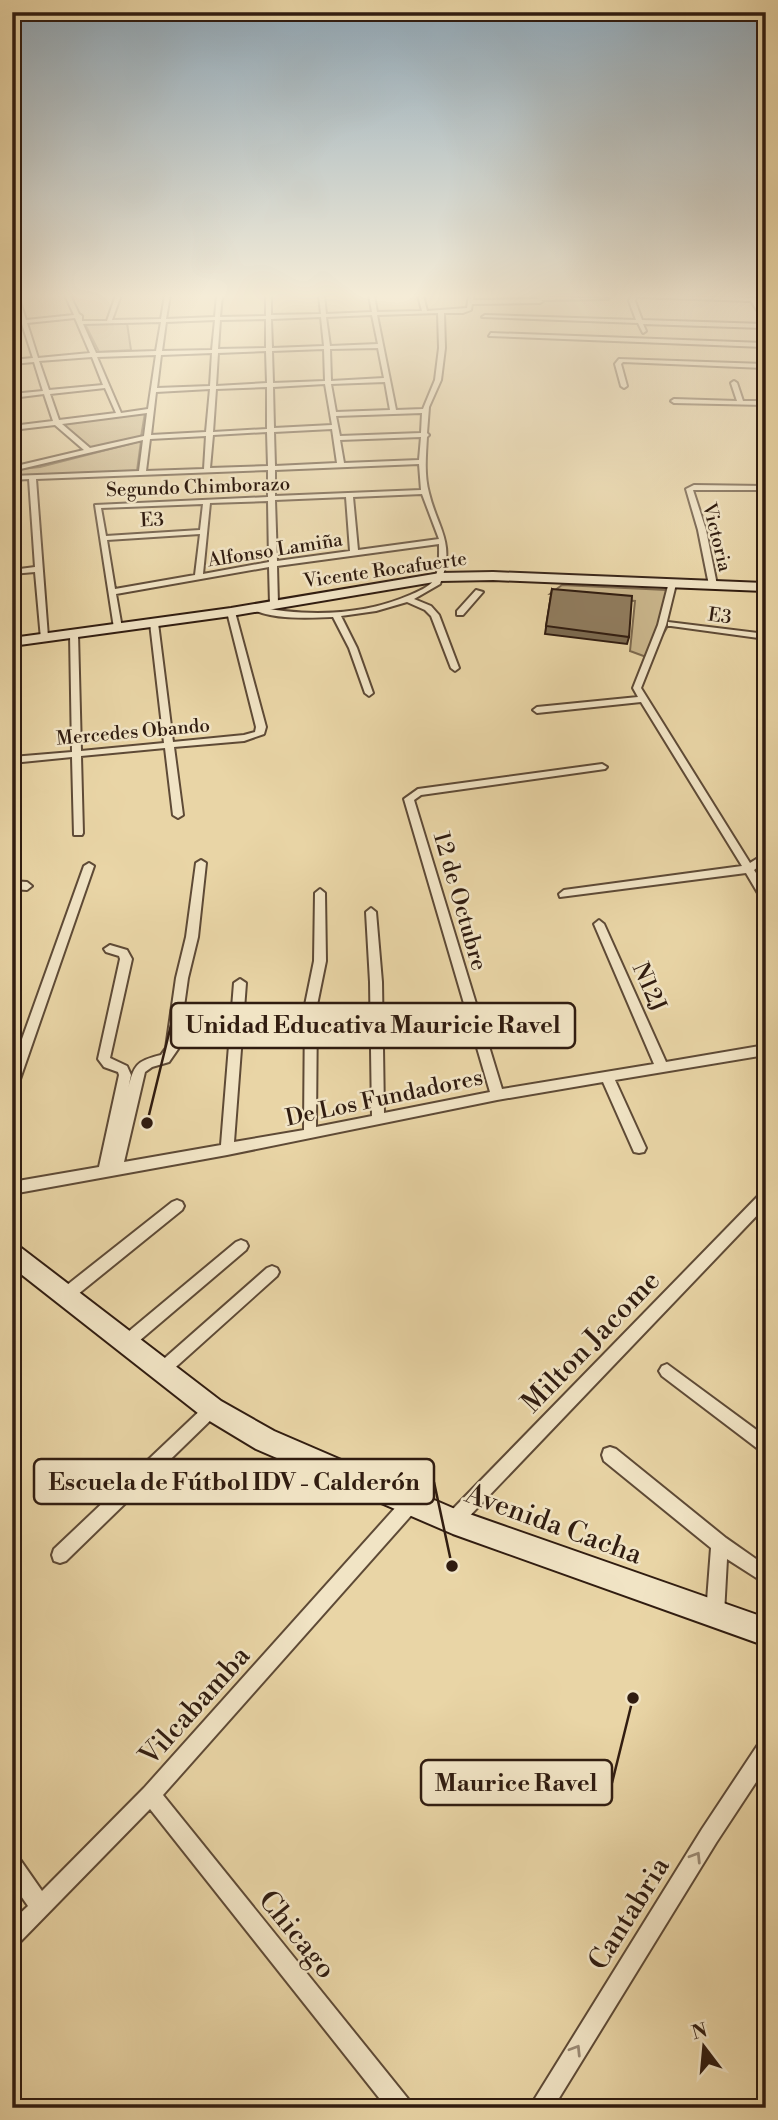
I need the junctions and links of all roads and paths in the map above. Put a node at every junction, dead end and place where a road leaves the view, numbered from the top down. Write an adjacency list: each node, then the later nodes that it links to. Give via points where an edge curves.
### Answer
1 (30, 394): 11 (street)
2 (48, 394): 20 (street)
3 (110, 394): 18 (street)
4 (153, 394): 15 (street)
5 (214, 394): 24 (street)
6 (269, 394): 23 (street)
7 (330, 394): 19 (street)
8 (390, 394): 16 (street)
9 (433, 394): 17 (street)
10 (738, 394): 13 (street)
11 (12, 396)
12 (674, 401): 13 (street)
13 (741, 403): 14 (street)
14 (766, 403)
15 (149, 411): 18 (street); 26 (street)
16 (393, 411): 17 (street); 19 (street)
17 (427, 411): 25 (street)
18 (119, 414): 20 (street)
19 (334, 414): 21 (street)
20 (56, 422): 22 (street); 28 (street)
21 (335, 427): 23 (street); 27 (street)
22 (12, 428)
23 (270, 431): 24 (street); 31 (street)
24 (211, 434): 26 (street); 33 (street)
25 (426, 435): 27 (street); 29 (street)
26 (146, 437): 28 (street); 34 (street)
27 (337, 438): 30 (street)
28 (89, 451): 32 (street)
29 (422, 462): 30 (street); 38 (street)
30 (341, 465): 31 (street)
31 (271, 467): 33 (street); 40 (street)
32 (12, 469)
33 (207, 470): 34 (street)
34 (142, 473): 35 (street)
35 (32, 477): 36 (street); 47 (street)
36 (12, 478)
37 (766, 488): 52 (street, Victoria, via 690,489)
38 (425, 492): 39 (street, Segundo Chimborazo); 44 (street)
39 (349, 495): 40 (street, Segundo Chimborazo); 45 (street)
40 (271, 498): 41 (street, Segundo Chimborazo); 46 (street)
41 (206, 501): 42 (street); 43 (street, Segundo Chimborazo, via 97,506)
42 (203, 532): 43 (street, E3); 49 (street)
43 (103, 538): 54 (street, Segundo Chimborazo)
44 (443, 541): 45 (street, Alfonso Lamiña); 50 (street)
45 (354, 553): 46 (street, Alfonso Lamiña)
46 (273, 564): 49 (street, Alfonso Lamiña); 57 (street)
47 (38, 569): 48 (street); 66 (street)
48 (12, 572)
49 (199, 576): 54 (street, Alfonso Lamiña)
50 (440, 577): 51 (street, Vicente Rocafuerte); 56 (street); 57 (street, Vicente Rocafuerte)
51 (672, 584): 52 (street, Vicente Rocafuerte); 71 (street, via 662,625 637,688)
52 (713, 585): 53 (street, Vicente Rocafuerte)
53 (766, 587)
54 (112, 592): 64 (street, Segundo Chimborazo)
55 (479, 592): 60 (street)
56 (409, 600): 61 (street); 69 (street, via 435,615)
57 (274, 604): 58 (street, Vicente Rocafuerte)
58 (254, 608): 59 (street, Vicente Rocafuerte); 61 (street, via 292,616)
59 (231, 612): 62 (street, Vicente Rocafuerte); 73 (street, Mercedes Obando, via 261,732)
60 (460, 613)
61 (336, 614): 70 (street)
62 (154, 623): 64 (street, Vicente Rocafuerte); 73 (street)
63 (671, 624): 67 (street, E3)
64 (118, 628): 65 (street, Vicente Rocafuerte)
65 (74, 634): 66 (street, Vicente Rocafuerte); 74 (street)
66 (44, 637): 68 (street, Vicente Rocafuerte)
67 (766, 637)
68 (12, 642)
69 (456, 668)
70 (369, 693)
71 (644, 699): 72 (street); 82 (street)
72 (537, 710)
73 (169, 746): 74 (street, Mercedes Obando); 77 (street)
74 (77, 754): 75 (street, Mercedes Obando); 78 (street)
75 (12, 760)
76 (602, 767): 96 (street, 12 de Octubre, via 418,792 409,799)
77 (178, 815)
78 (78, 834)
79 (766, 856): 82 (street)
80 (201, 863): 101 (street, via 172,1049 166,1059 139,1070)
81 (89, 866): 95 (street)
82 (748, 869): 86 (street); 87 (street)
83 (12, 885): 84 (street)
84 (27, 886)
85 (320, 893): 98 (street, via 320,961 311,1006)
86 (564, 894)
87 (766, 897)
88 (371, 912): 97 (street)
89 (599, 925): 93 (street, N12J)
90 (110, 949): 101 (street, via 126,959 104,1059 125,1075)
91 (240, 983): 100 (street)
92 (766, 1050): 93 (street, De Los Fundadores)
93 (662, 1067): 94 (street, De Los Fundadores)
94 (607, 1076): 96 (street, De Los Fundadores); 99 (street)
95 (12, 1085)
96 (496, 1095): 97 (street, De Los Fundadores)
97 (378, 1120): 98 (street, De Los Fundadores)
98 (310, 1134): 100 (street, De Los Fundadores)
99 (639, 1149)
100 (227, 1150): 101 (street, De Los Fundadores)
101 (111, 1171): 102 (street, De Los Fundadores)
102 (12, 1188)
103 (766, 1197): 116 (street, Milton Jacome)
104 (177, 1206): 108 (street)
105 (241, 1246): 109 (street)
106 (12, 1254): 108 (street, Avenida Cacha)
107 (272, 1272): 110 (street)
108 (67, 1294): 109 (street, Avenida Cacha)
109 (127, 1342): 110 (street, Avenida Cacha)
110 (163, 1369): 112 (street, Avenida Cacha)
111 (667, 1371): 113 (street)
112 (212, 1409): 115 (street, Avenida Cacha, via 265,1440); 118 (street)
113 (766, 1447)
114 (610, 1455): 117 (street)
115 (410, 1504): 116 (street, Avenida Cacha); 123 (street, Vilcabamba)
116 (453, 1521): 120 (street, Avenida Cacha)
117 (720, 1544): 119 (street); 120 (street)
118 (60, 1555)
119 (766, 1576)
120 (715, 1614): 121 (street, Avenida Cacha)
121 (766, 1632)
122 (766, 1750): 128 (street, Cantabria, one-way to 122)
123 (151, 1795): 125 (street, Vilcabamba); 127 (street, Chicago)
124 (12, 1865): 125 (street)
125 (40, 1906): 126 (street, Vilcabamba)
126 (12, 1936)
127 (401, 2108)
128 (540, 2108)

